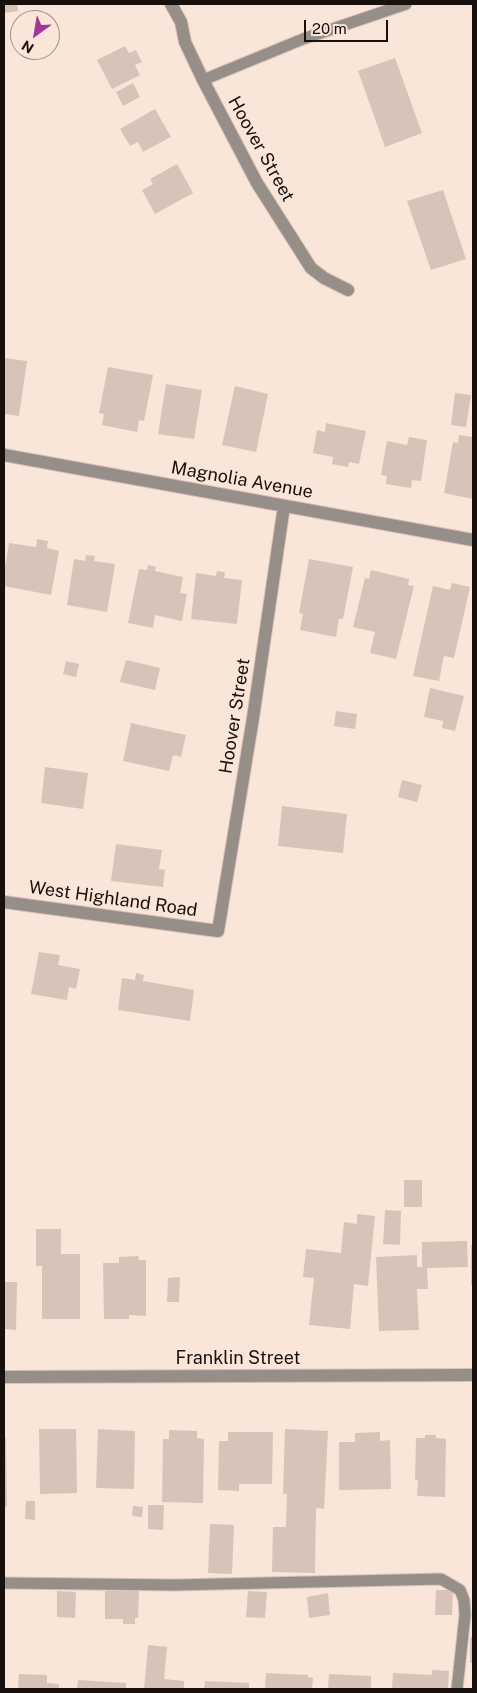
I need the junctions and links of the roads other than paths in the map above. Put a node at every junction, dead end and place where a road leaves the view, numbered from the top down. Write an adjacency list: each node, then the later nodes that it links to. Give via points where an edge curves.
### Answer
1 (170, 4): 3 (street, Hoover Street, via 181,22 185,42)
2 (406, 4): 3 (lane, via 303,39)
3 (203, 80): 4 (street, Hoover Street, via 257,183 311,268)
4 (348, 290)
5 (4, 455): 6 (street, Magnolia Avenue)
6 (284, 506): 7 (street, Magnolia Avenue); 9 (street, Hoover Street, via 254,718)
7 (473, 540)
8 (4, 902): 9 (street, West Highland Road)
9 (218, 931)
10 (473, 1375): 11 (street, Franklin Street)
11 (4, 1378)
12 (4, 1583): 13 (lane, via 175,1585 442,1579 460,1590 464,1600)
13 (457, 1689)

